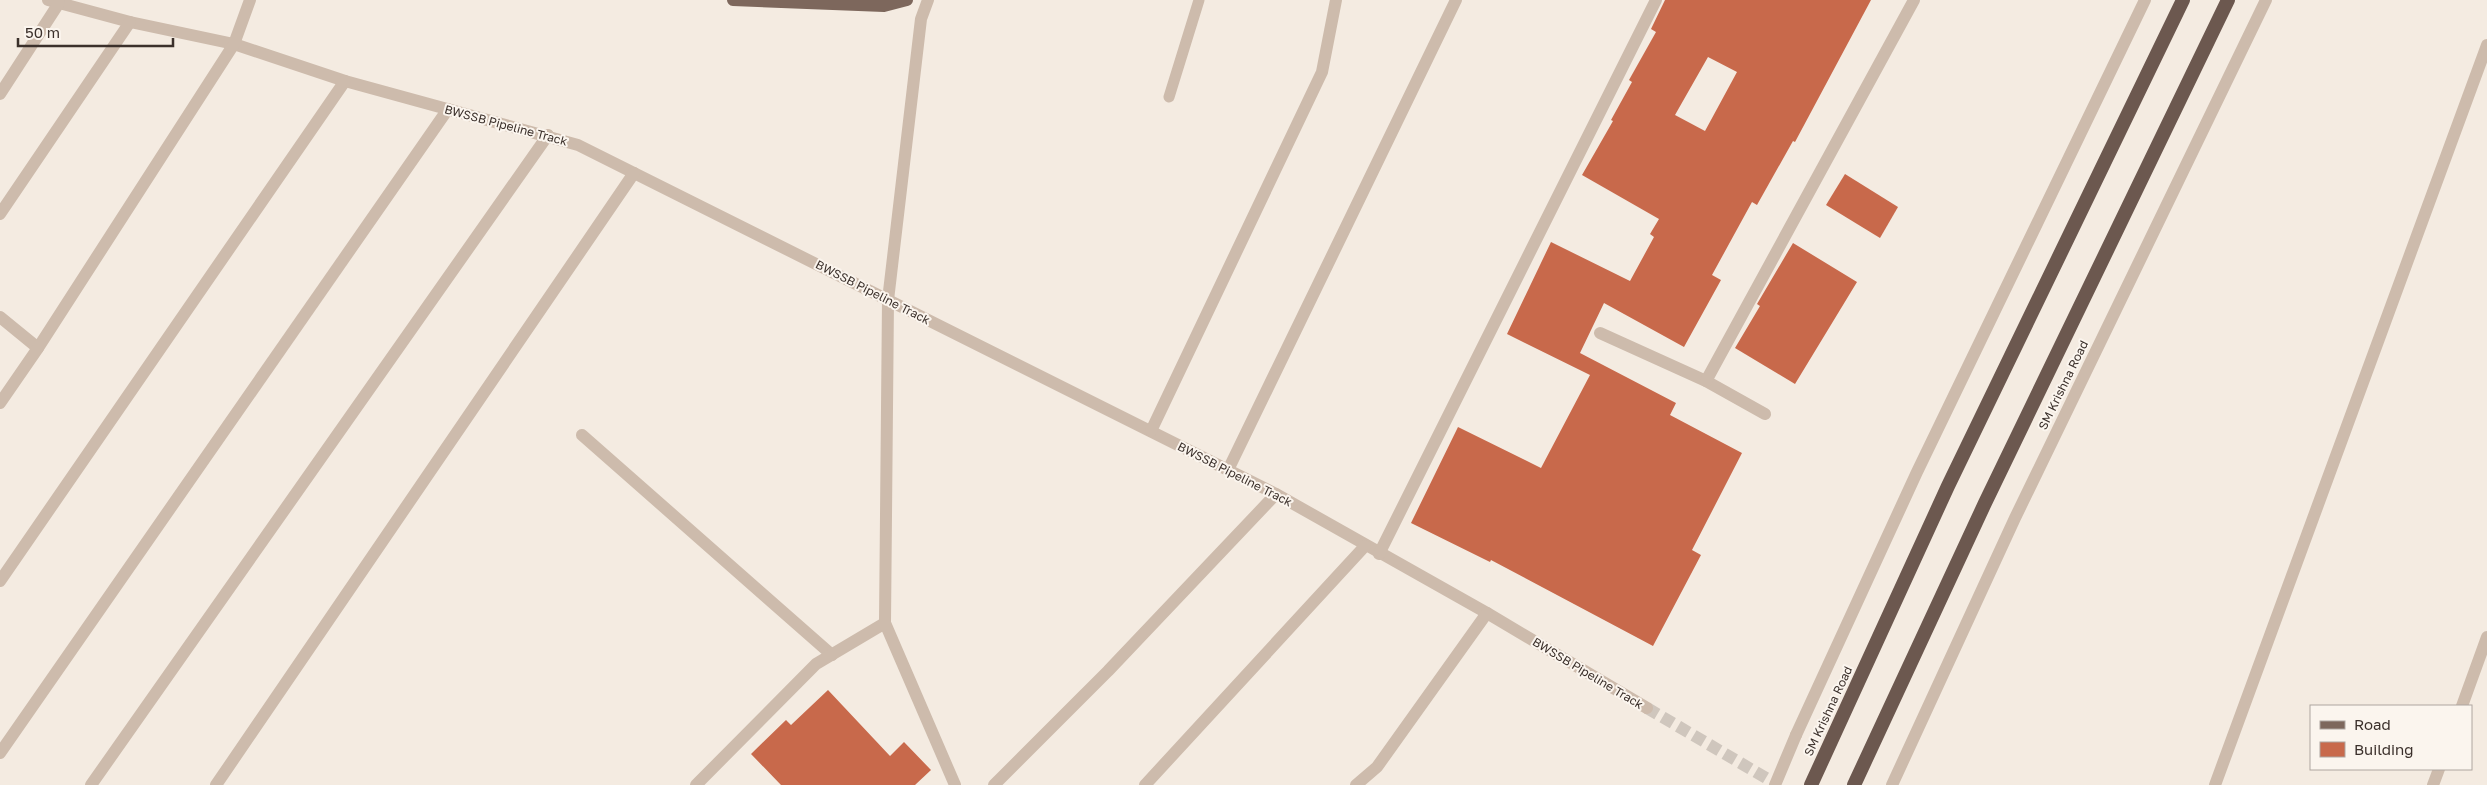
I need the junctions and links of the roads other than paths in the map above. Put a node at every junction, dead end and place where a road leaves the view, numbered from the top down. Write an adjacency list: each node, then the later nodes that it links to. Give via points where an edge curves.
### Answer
1 (250, 0): 16 (street)
2 (732, 0): 3 (main road, via 884,6)
3 (907, 0)
4 (928, 0): 25 (street, via 921,19)
5 (1199, 0): 20 (lane)
6 (1336, 0): 32 (street, via 1322,72)
7 (1456, 0): 34 (street)
8 (1656, 0): 37 (street)
9 (1914, 0): 29 (street)
10 (2145, 0): 55 (street, SM Krishna Road, bridge, via 1917,472)
11 (2183, 0): 56 (highway, SM Krishna Road, via 1948,486)
12 (2228, 0): 57 (highway, SM Krishna Road, via 1985,503)
13 (2266, 0): 47 (street, SM Krishna Road)
14 (54, 1): 15 (street, BWSSB Pipeline Track); 19 (street)
15 (130, 22): 16 (street, BWSSB Pipeline Track); 24 (street)
16 (234, 44): 18 (street, BWSSB Pipeline Track); 28 (street)
17 (2487, 45): 58 (street)
18 (345, 81): 21 (street, BWSSB Pipeline Track); 38 (street)
19 (0, 94)
20 (1169, 97)
21 (448, 109): 22 (street, BWSSB Pipeline Track); 45 (street)
22 (548, 135): 23 (street, BWSSB Pipeline Track, via 578,145); 48 (street)
23 (634, 173): 25 (street, BWSSB Pipeline Track); 49 (street)
24 (0, 214)
25 (888, 300): 32 (street, BWSSB Pipeline Track); 40 (street)
26 (0, 317): 28 (street)
27 (1600, 333): 29 (street)
28 (38, 348): 30 (street)
29 (1706, 381): 31 (street)
30 (0, 402)
31 (1765, 414)
32 (1151, 432): 34 (street, BWSSB Pipeline Track)
33 (582, 435): 42 (street)
34 (1228, 470): 35 (street, BWSSB Pipeline Track)
35 (1276, 494): 36 (street, BWSSB Pipeline Track); 52 (street, via 1108,671)
36 (1365, 546): 37 (street, BWSSB Pipeline Track); 53 (street)
37 (1379, 554): 39 (street, BWSSB Pipeline Track)
38 (0, 581)
39 (1487, 613): 44 (street, BWSSB Pipeline Track); 54 (street, via 1377,767)
40 (885, 622): 42 (street); 51 (street)
41 (2487, 637): 43 (street)
42 (832, 655): 50 (street, via 816,664)
43 (2462, 705)
44 (1647, 708)
45 (0, 753)
46 (2439, 770): 59 (street)
47 (1892, 783)
48 (91, 785)
49 (216, 785)
50 (696, 785)
51 (955, 785)
52 (994, 785)
53 (1145, 785)
54 (1356, 785)
55 (1774, 785)
56 (1811, 785)
57 (1854, 785)
58 (2215, 785)
59 (2433, 785)

